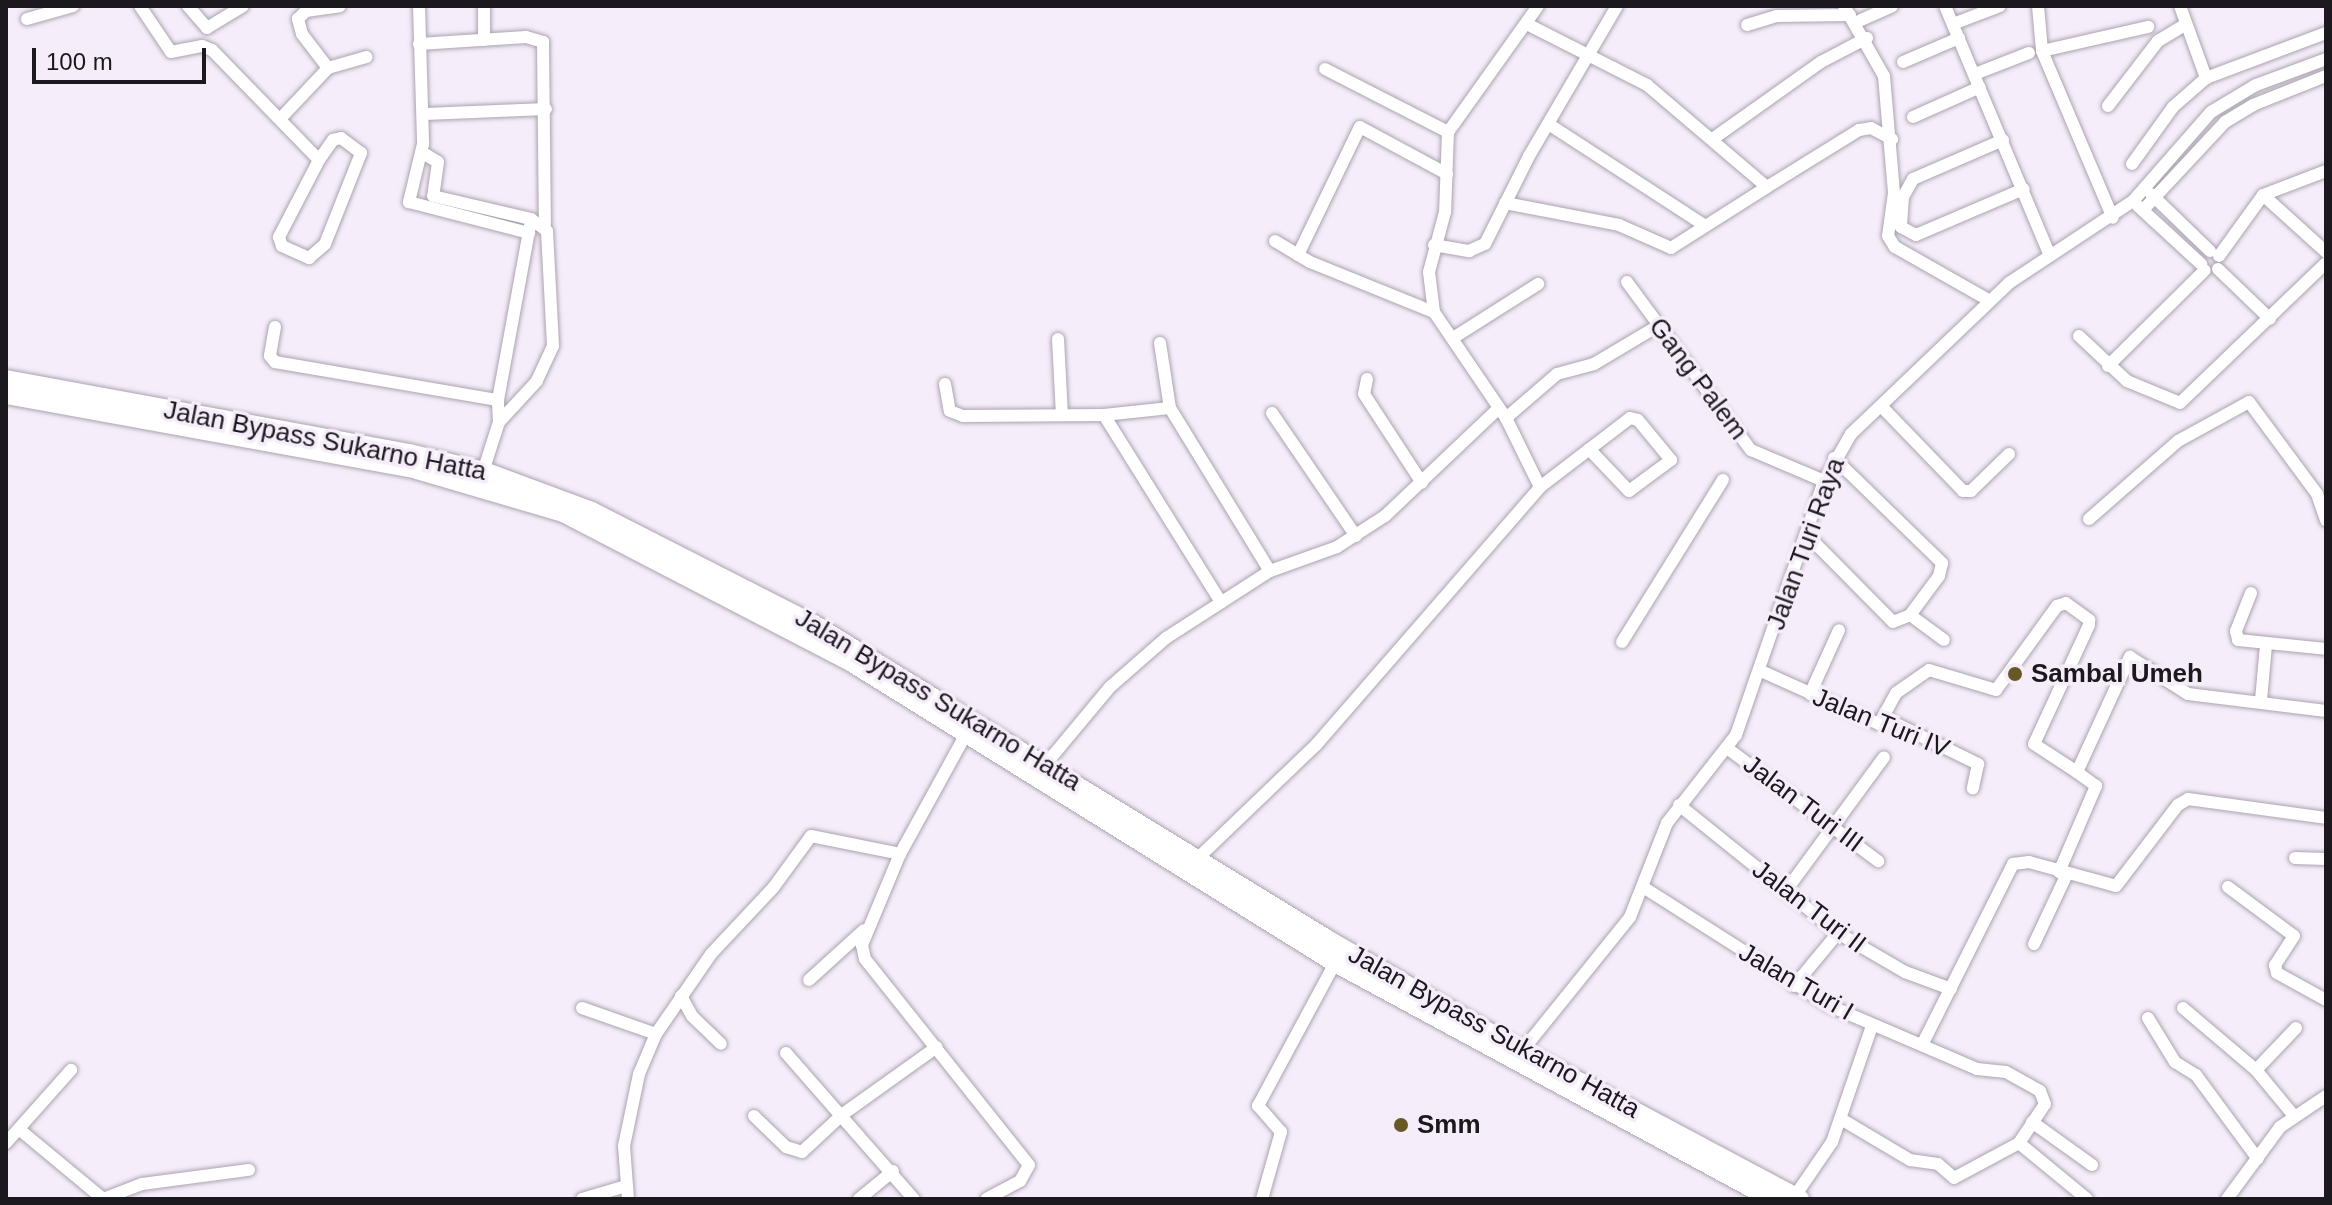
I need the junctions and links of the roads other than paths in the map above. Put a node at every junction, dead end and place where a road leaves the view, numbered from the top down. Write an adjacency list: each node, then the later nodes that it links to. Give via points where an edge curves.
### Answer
1 (73, 6): 16 (street)
2 (140, 6): 42 (street, via 171,52 202,46 212,50)
3 (188, 6): 4 (street, via 207,28)
4 (243, 6)
5 (340, 6): 32 (street, via 306,11 298,19 302,34)
6 (419, 6): 26 (street)
7 (484, 6): 25 (street)
8 (1538, 6): 17 (street)
9 (1617, 6): 28 (street)
10 (1890, 6): 15 (street)
11 (1945, 6): 18 (street)
12 (2000, 6): 18 (street)
13 (2038, 6): 27 (street)
14 (2180, 6): 19 (street)
15 (1852, 14): 20 (street, via 1777,16); 23 (street)
16 (27, 19)
17 (1527, 24): 28 (street); 44 (street)
18 (1953, 24): 24 (street)
19 (2186, 24): 36 (street); 38 (street, via 2158,41)
20 (1747, 25)
21 (2148, 27): 27 (street)
22 (2326, 33): 36 (street)
23 (1867, 38): 45 (street, via 1821,62); 46 (street, via 1884,76)
24 (1959, 38): 31 (street); 34 (street)
25 (484, 40): 26 (street); 39 (street, via 526,37 543,42)
26 (419, 44): 40 (street)
27 (2036, 52): 34 (street); 60 (street)
28 (1590, 54): 43 (street); 45 (street, via 1647,85)
29 (366, 57): 32 (street)
30 (2326, 59): 55 (street, Jalan Turi Raya, via 2256,85 2211,112)
31 (1903, 62)
32 (328, 68): 42 (street)
33 (1325, 69): 44 (street)
34 (1975, 74): 37 (street)
35 (2326, 76): 57 (street, via 2225,122)
36 (2206, 78): 50 (street, via 2173,107)
37 (1980, 87): 41 (street); 47 (street)
38 (2108, 106)
39 (546, 109): 40 (street); 62 (street)
40 (425, 114): 48 (street)
41 (1913, 117)
42 (280, 119): 49 (street)
43 (1550, 125): 58 (street); 63 (street)
44 (1448, 132): 52 (street)
45 (1714, 138): 53 (street)
46 (1892, 139): 53 (street, via 1871,128 1859,130); 74 (street, via 1894,193 1888,236 1895,247)
47 (2003, 140): 54 (street); 54 (street, via 1913,179 1903,197 1901,227 1916,235)
48 (423, 153): 61 (street, via 438,162 433,196); 64 (street, via 409,202)
49 (319, 160): 49 (street, via 333,140 341,138 361,153 325,244 309,258 282,246 279,237)
50 (2132, 164)
51 (2326, 171): 56 (street)
52 (1447, 174): 66 (street, via 1445,212); 68 (street, via 1360,127)
53 (1767, 187): 63 (street)
54 (2024, 189): 69 (street)
55 (2145, 189): 57 (street); 59 (street, Jalan Turi Raya)
56 (2263, 195): 67 (street); 70 (street)
57 (2156, 199): 59 (street); 70 (street)
58 (1505, 203): 63 (street, via 1619,225 1667,248); 66 (street, via 1483,246 1469,251)
59 (2138, 206): 60 (street, Jalan Turi Raya); 70 (street)
60 (2113, 218): 69 (street, Jalan Turi Raya)
61 (531, 219): 62 (street); 64 (street)
62 (545, 225): 96 (street, via 553,346 537,381)
63 (1704, 225)
64 (529, 233): 88 (street)
65 (1275, 241): 68 (street)
66 (1434, 245): 75 (street, via 1429,272)
67 (2326, 252)
68 (1298, 255): 75 (street)
69 (2050, 256): 74 (street, Jalan Turi Raya)
70 (2211, 262): 76 (street); 83 (street)
71 (2326, 263): 76 (street)
72 (1627, 282): 78 (street, Gang Palem)
73 (1538, 284): 80 (street)
74 (1990, 301): 89 (street, Jalan Turi Raya)
75 (1434, 312): 80 (street)
76 (2270, 319): 83 (street, via 2180,403 2163,400)
77 (275, 327): 88 (street, via 270,356 275,362)
78 (1656, 327): 93 (street, via 1594,364 1557,374); 102 (street, Gang Palem, via 1751,450)
79 (2079, 336): 83 (street)
80 (1453, 338): 93 (street)
81 (1058, 339): 94 (street)
82 (1160, 343): 90 (street)
83 (2108, 366)
84 (6, 379): 91 (highway, Jalan Bypass Sukarno Hatta)
85 (1367, 379): 103 (street, via 1364,394)
86 (945, 384): 94 (street, via 954,415)
87 (6, 395): 91 (highway, Jalan Bypass Sukarno Hatta)
88 (498, 400): 96 (street)
89 (1881, 406): 98 (street, via 1963,491 1971,491); 99 (street, Jalan Turi Raya)
90 (1170, 408): 95 (street); 109 (street)
91 (119, 410): 100 (highway, Jalan Bypass Sukarno Hatta)
92 (1272, 413): 108 (street)
93 (1502, 413): 103 (street); 104 (street)
94 (1062, 415): 95 (street)
95 (1104, 415): 111 (street)
96 (499, 422): 100 (street)
97 (1589, 449): 97 (street, via 1633,418 1671,460 1629,491); 104 (street)
98 (2009, 454)
99 (1834, 458): 102 (street, Jalan Turi Raya); 112 (street, via 1942,563 1939,576)
100 (481, 478): 123 (highway, Jalan Bypass Sukarno Hatta, via 639,548 852,663); 126 (highway, Jalan Bypass Sukarno Hatta, via 563,498 723,574)
101 (1723, 480): 115 (street)
102 (1824, 481): 107 (street, Jalan Turi Raya)
103 (1422, 483): 108 (street)
104 (1540, 487): 135 (street, via 1316,745)
105 (2089, 519): 106 (street, via 2178,441 2249,402 2317,494)
106 (2326, 520)
107 (1807, 535): 112 (street, via 1893,622); 118 (street, Jalan Turi Raya)
108 (1356, 536): 109 (street)
109 (1270, 571): 111 (street)
110 (2251, 593): 116 (street, via 2236,638)
111 (1221, 602): 126 (street, via 1166,638 1110,687)
112 (1910, 615): 114 (street)
113 (1839, 630): 119 (street)
114 (1944, 640)
115 (1622, 642)
116 (2266, 645): 117 (street); 120 (street)
117 (2326, 649)
118 (1761, 671): 119 (street, Jalan Turi IV); 124 (street, Jalan Turi Raya)
119 (1810, 694): 122 (street, Jalan Turi IV, via 1877,724)
120 (2261, 700): 121 (street); 127 (street, via 2188,694 2130,657)
121 (2326, 711)
122 (1884, 718): 127 (street, via 1905,684 1929,670 1996,690 2057,606 2066,603 2089,625 2034,744); 128 (street, Jalan Turi IV, via 1978,764)
123 (966, 734): 132 (street); 144 (highway, Jalan Bypass Sukarno Hatta)
124 (1727, 748): 129 (street, Jalan Turi Raya); 131 (street, Jalan Turi III)
125 (1884, 757): 131 (street)
126 (1045, 765): 135 (highway, Jalan Bypass Sukarno Hatta)
127 (2077, 772): 137 (street, via 2096,786)
128 (1973, 788)
129 (1679, 805): 138 (street, Jalan Turi Raya, via 1661,835); 140 (street, Jalan Turi II)
130 (2326, 818): 137 (street, via 2188,799 2178,805 2121,884 2106,886)
131 (1830, 826): 136 (street, Jalan Turi III); 140 (street)
132 (900, 854): 141 (street); 148 (street, via 811,836)
133 (2295, 858): 134 (street)
134 (2326, 859)
135 (1196, 860): 159 (highway, Jalan Bypass Sukarno Hatta)
136 (1878, 861)
137 (2063, 873): 143 (street); 147 (street, via 2029,862 2007,869)
138 (1643, 887): 146 (street, Jalan Turi I); 159 (street, Jalan Turi Raya, via 1630,917)
139 (2228, 887): 149 (street, via 2294,936 2275,965 2277,973)
140 (1785, 892): 142 (street, Jalan Turi II)
141 (864, 930): 145 (street); 158 (street, via 865,959)
142 (1838, 933): 146 (street); 147 (street, Jalan Turi II, via 1905,972)
143 (2034, 944)
144 (1335, 963): 183 (street, via 1258,1106 1281,1132); 184 (highway, Jalan Bypass Sukarno Hatta)
145 (809, 980)
146 (1794, 986): 153 (street, Jalan Turi I)
147 (1951, 989): 157 (street)
148 (681, 996): 155 (street); 156 (street, via 692,1016)
149 (2326, 1000)
150 (582, 1008): 155 (street)
151 (2183, 1008): 162 (street)
152 (2148, 1018): 172 (street, via 2175,1062 2196,1075)
153 (1872, 1026): 157 (street); 167 (street, Jalan Turi I)
154 (2296, 1028): 162 (street)
155 (656, 1034): 176 (street, via 629,1105)
156 (721, 1044)
157 (1922, 1045): 168 (street, via 1977,1069 2006,1072 2040,1091 2045,1104)
158 (937, 1047): 164 (street); 182 (street, via 1029,1165 1020,1181)
159 (1522, 1051): 177 (highway, Jalan Bypass Sukarno Hatta)
160 (786, 1053): 164 (street)
161 (71, 1070): 169 (street)
162 (2256, 1070): 166 (street)
163 (2326, 1096): 166 (street)
164 (843, 1114): 165 (street, via 802,1152 786,1147); 175 (street)
165 (754, 1116)
166 (2294, 1116): 172 (street)
167 (1841, 1119): 171 (street, via 1910,1160 1938,1164 1954,1178); 177 (street, Jalan Turi I, via 1822,1161)
168 (2032, 1122): 171 (street); 173 (street)
169 (20, 1130): 170 (street); 174 (street, via 103,1199 142,1184)
170 (6, 1143)
171 (2019, 1143): 185 (street)
172 (2258, 1159): 178 (street)
173 (2092, 1165)
174 (249, 1170)
175 (893, 1171): 180 (street); 181 (street)
176 (627, 1193): 179 (street)
177 (1797, 1197)
178 (2234, 1198)
179 (582, 1199)
180 (859, 1199)
181 (914, 1199)
182 (986, 1199)
183 (1262, 1199)
184 (1771, 1199)
185 (2087, 1199)

